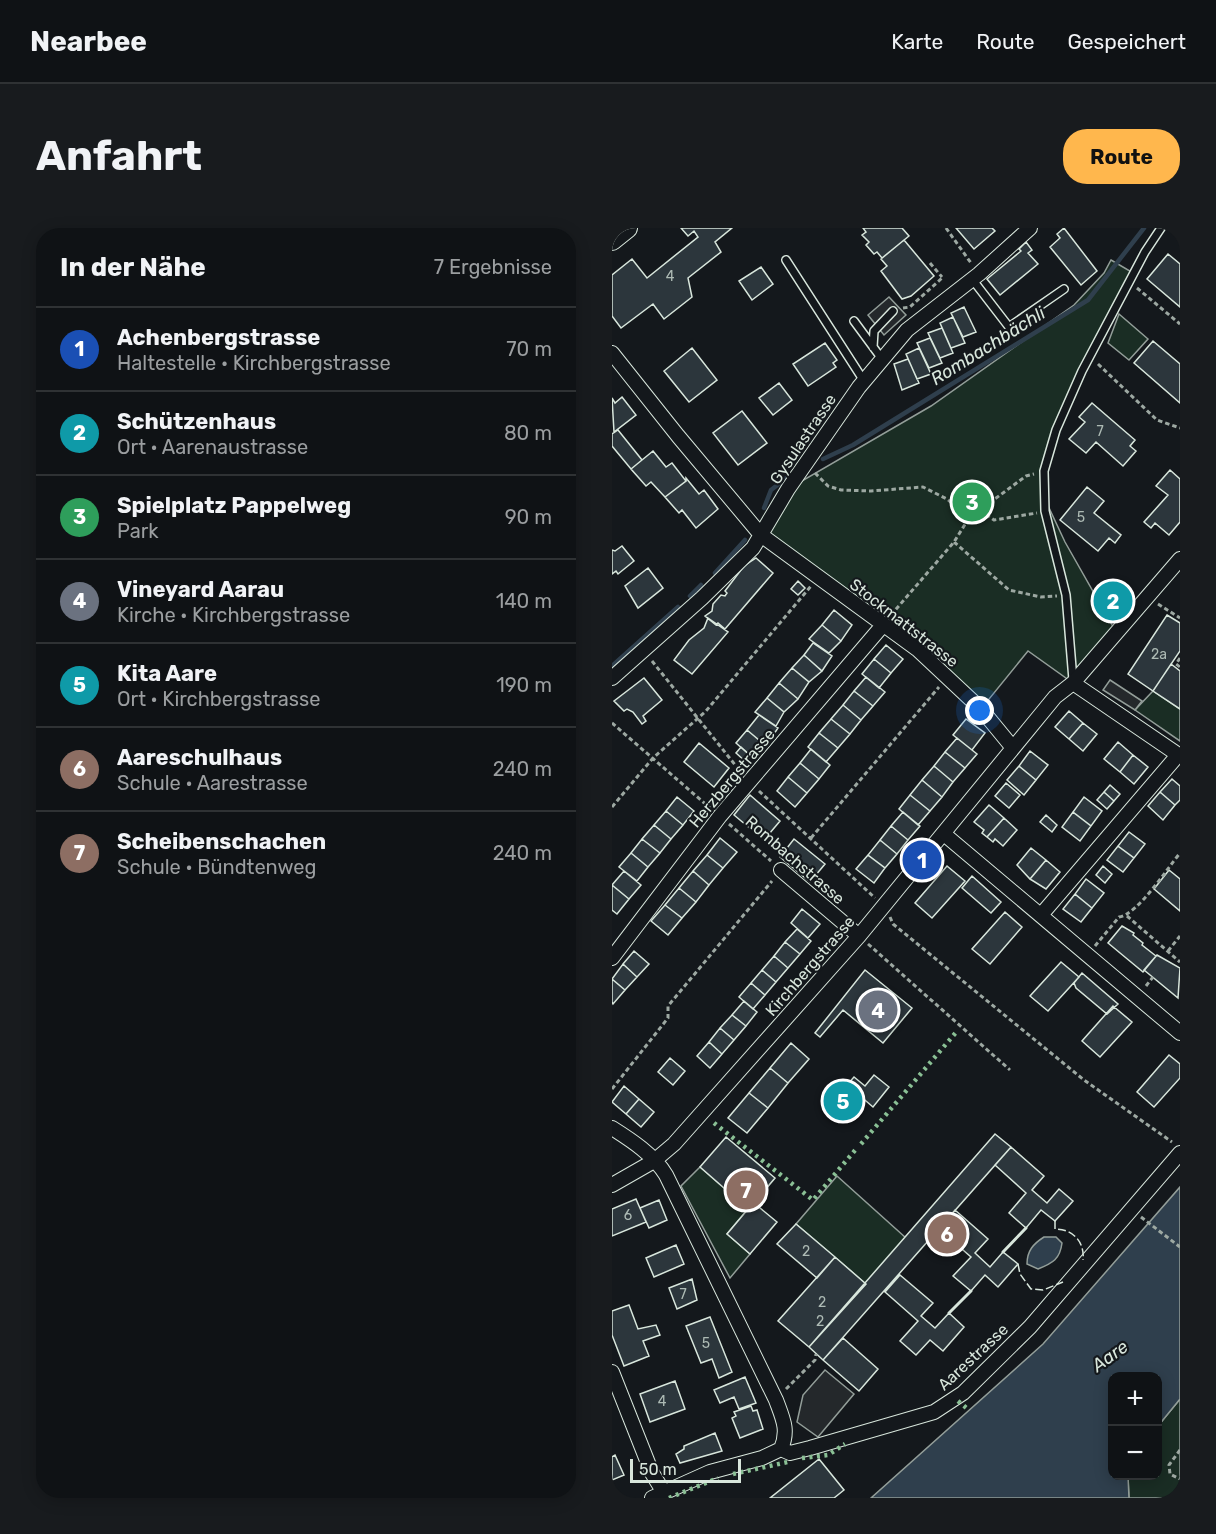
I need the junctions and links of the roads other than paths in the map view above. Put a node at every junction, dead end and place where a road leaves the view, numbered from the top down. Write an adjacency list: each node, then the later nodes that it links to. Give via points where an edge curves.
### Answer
1 (627, 228): 4 (main road)
2 (1030, 228): 6 (street, Gysulastrasse)
3 (1161, 228): 18 (lane, via 1090,357 1056,430 1044,471 1045,511 1066,595)
4 (612, 240)
5 (786, 260): 13 (lane)
6 (975, 276): 7 (lane, via 1009,327); 12 (street, Gysulastrasse, via 907,330)
7 (1064, 289)
8 (893, 311): 10 (lane, via 874,331)
9 (854, 321): 10 (lane)
10 (873, 347): 12 (lane)
11 (612, 353): 14 (street, Stockmattstrasse)
12 (882, 360): 13 (street, Gysulastrasse)
13 (864, 381): 14 (street, Gysulastrasse)
14 (761, 535): 16 (street, Stockmattstrasse); 17 (street, Gysulastrasse, via 753,548 702,598)
15 (1180, 559): 18 (street)
16 (883, 625): 19 (street, Stockmattstrasse, via 948,677); 25 (street, Herzbergstrasse, via 720,816)
17 (612, 678)
18 (1073, 683): 19 (street, via 1055,698); 20 (street)
19 (1013, 748): 21 (street, Kirchbergstrasse)
20 (1179, 756): 23 (street)
21 (944, 834): 23 (street); 24 (street, Kirchbergstrasse)
22 (781, 870): 24 (street, Rombachstrasse)
23 (1041, 915): 26 (street)
24 (859, 936): 29 (street, Kirchbergstrasse, via 674,1144)
25 (612, 958)
26 (1180, 1034)
27 (612, 1128): 29 (street)
28 (1180, 1153): 32 (street, Aarestrasse, via 1030,1327 963,1393 934,1412 790,1453)
29 (654, 1161): 30 (street, Kirchbergstrasse); 32 (street, via 666,1175 776,1400 786,1426)
30 (612, 1185)
31 (612, 1372): 33 (street)
32 (781, 1449): 33 (street, Aarestrasse, via 710,1472)
33 (658, 1495)

